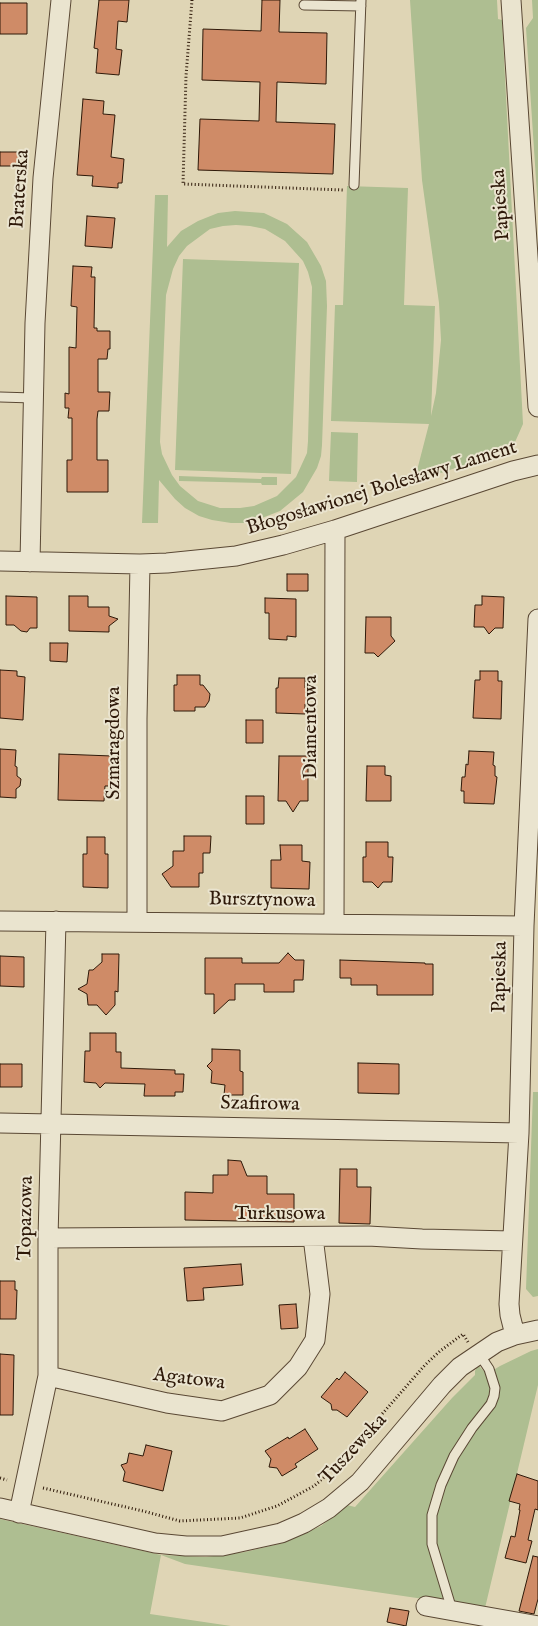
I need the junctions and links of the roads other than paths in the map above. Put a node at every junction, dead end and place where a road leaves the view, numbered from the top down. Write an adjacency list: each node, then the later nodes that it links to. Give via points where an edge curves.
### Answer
1 (61, 0): 7 (street, Braterska, via 43,178)
2 (511, 0): 8 (street, Papieska)
3 (361, 3): 4 (lane); 5 (lane)
4 (304, 5)
5 (354, 185)
6 (0, 397): 7 (lane)
7 (33, 398): 12 (street, Braterska)
8 (538, 407)
9 (538, 465): 10 (street, Błogosławionej Bolesławy Lament)
10 (335, 530): 13 (street, Błogosławionej Bolesławy Lament, via 236,556); 19 (street, Diamentowa)
11 (0, 561): 12 (street, Błogosławionej Bolesławy Lament)
12 (30, 562): 13 (street, Błogosławionej Bolesławy Lament)
13 (140, 564): 18 (street, Szmaragdowa)
14 (538, 619): 15 (street, Papieska)
15 (538, 638): 20 (street, Papieska)
16 (0, 921): 17 (street, Bursztynowa)
17 (56, 921): 18 (street, Bursztynowa); 22 (street, Topazowa)
18 (137, 922): 19 (street, Bursztynowa)
19 (334, 924): 20 (street, Bursztynowa)
20 (524, 926): 23 (street, Papieska)
21 (0, 1123): 22 (street, Szafirowa)
22 (52, 1124): 23 (street, Szafirowa); 25 (street, Topazowa)
23 (519, 1133): 26 (street, Papieska)
24 (313, 1237): 25 (street, Turkusowa); 26 (street, Turkusowa); 30 (street, Agatowa, via 320,1294 315,1340 298,1367 270,1395 222,1410 166,1403)
25 (48, 1238): 30 (street, Topazowa)
26 (512, 1240): 28 (street, Papieska, via 509,1304)
27 (538, 1330): 28 (street, Tuszewska)
28 (515, 1335): 29 (street, Tuszewska)
29 (477, 1354): 32 (street, Tuszewska, via 442,1385 360,1482 329,1508 281,1533 222,1546 186,1546 155,1543); 34 (lane, via 493,1381 494,1396 454,1456 440,1485 432,1515 432,1544)
30 (48, 1376): 32 (street, Topazowa)
31 (0, 1508): 32 (street, Tuszewska)
32 (19, 1513)
33 (426, 1606): 34 (street)
34 (452, 1610): 35 (street)
35 (538, 1626)

